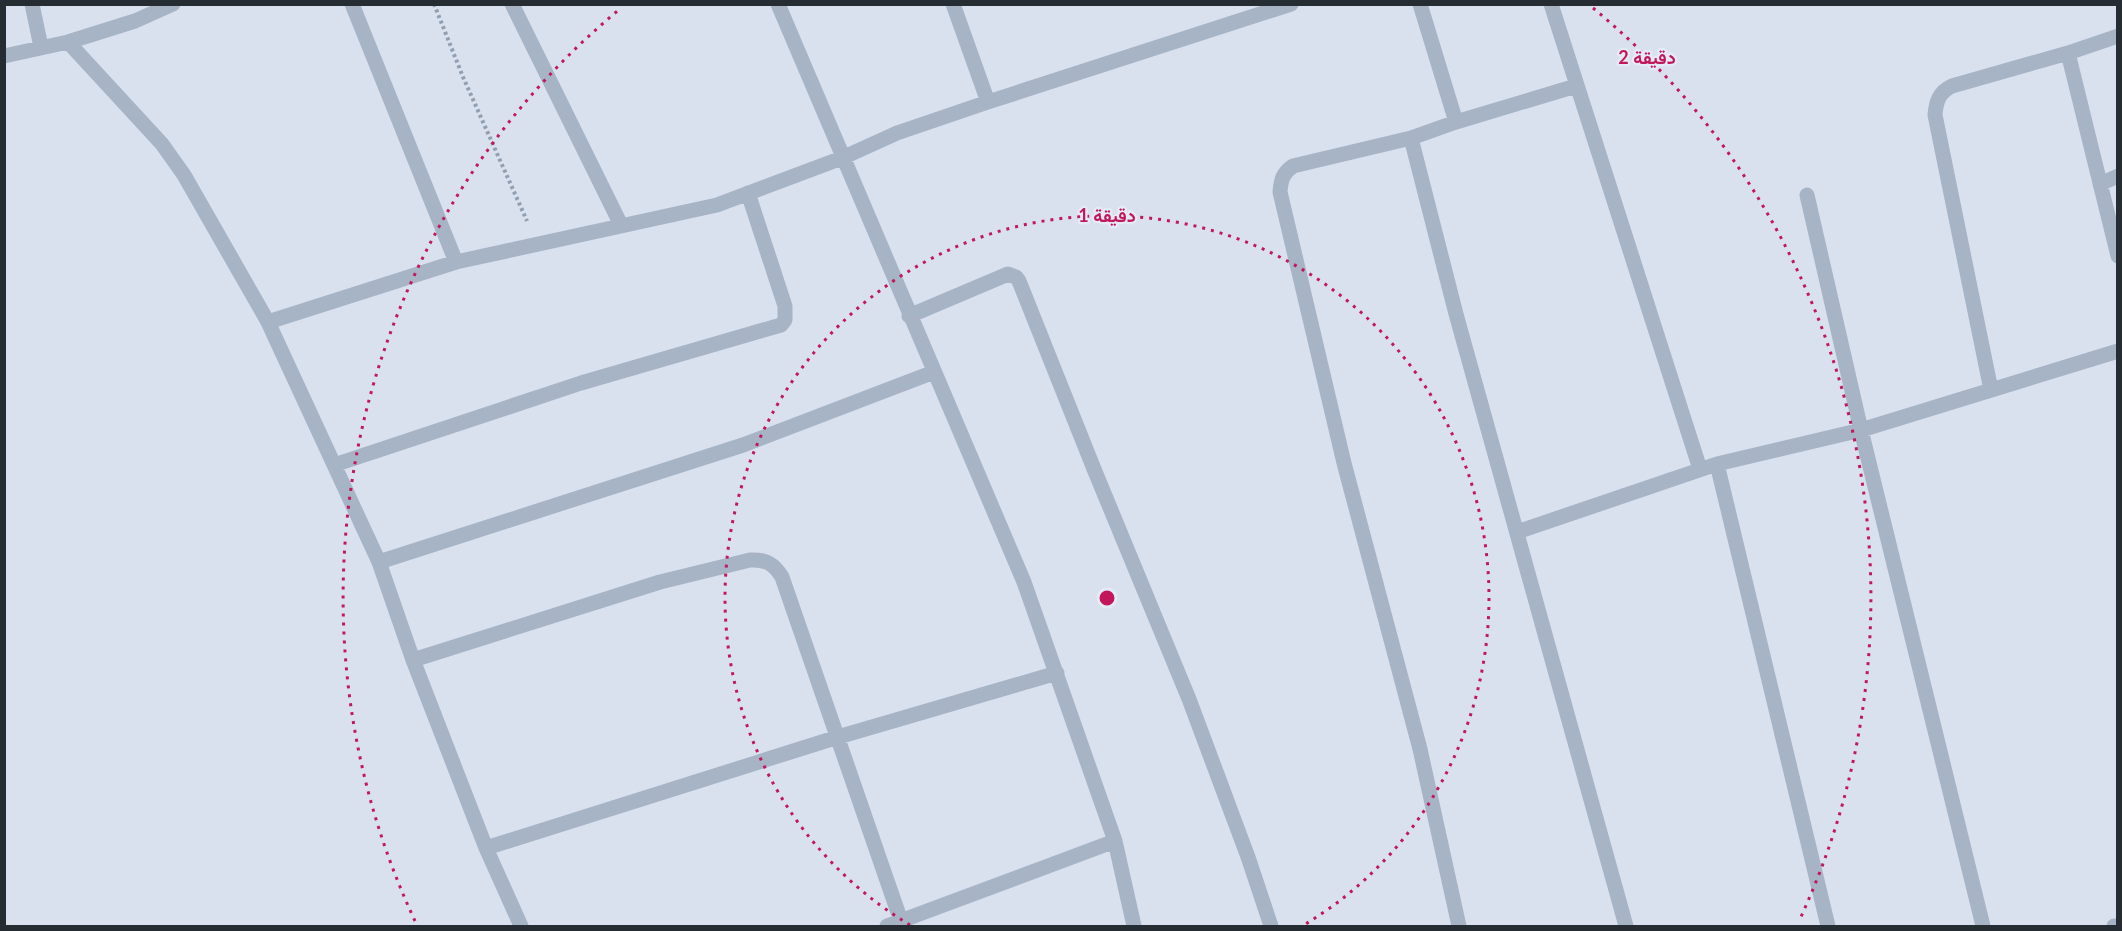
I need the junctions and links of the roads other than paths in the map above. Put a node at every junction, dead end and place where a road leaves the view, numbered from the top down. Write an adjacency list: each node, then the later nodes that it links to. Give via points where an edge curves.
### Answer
1 (32, 4): 12 (street)
2 (173, 4): 11 (street, via 135,21)
3 (352, 4): 26 (street)
4 (512, 4): 24 (street)
5 (778, 4): 19 (street)
6 (953, 4): 16 (street)
7 (1291, 4): 16 (street)
8 (1420, 4): 17 (street)
9 (1551, 4): 15 (street)
10 (2118, 36): 13 (street)
11 (68, 42): 12 (street); 28 (street, via 162,144 184,175)
12 (41, 47): 14 (street)
13 (2068, 53): 21 (street); 31 (street, via 1952,86 1936,105)
14 (4, 56)
15 (1576, 86): 17 (street); 35 (street)
16 (988, 102): 19 (street, via 897,133)
17 (1456, 122): 18 (street)
18 (1411, 138): 36 (street); 47 (street, via 1293,166 1281,178 1280,192 1344,463 1420,749)
19 (842, 158): 22 (street); 27 (street)
20 (2118, 176): 21 (street)
21 (2100, 184): 25 (street)
22 (748, 193): 24 (street, via 717,205); 34 (street, via 785,306 781,325 581,384)
23 (1807, 195): 32 (street)
24 (621, 225): 26 (street)
25 (2118, 256)
26 (456, 262): 28 (street)
27 (909, 316): 30 (street); 46 (street, via 1008,274 1019,281 1189,699)
28 (268, 322): 34 (street)
29 (2118, 351): 31 (street)
30 (933, 372): 37 (street, via 743,445); 39 (street, via 1024,582)
31 (1991, 390): 32 (street)
32 (1861, 430): 33 (street); 50 (street)
33 (1717, 464): 35 (street); 49 (street)
34 (334, 465): 37 (street)
35 (1700, 469): 36 (street)
36 (1517, 532): 48 (street)
37 (379, 562): 38 (street)
38 (413, 660): 40 (street, via 660,582 759,559 776,567 782,577); 42 (street)
39 (1057, 673): 40 (street); 41 (street)
40 (838, 737): 42 (street); 43 (street)
41 (1114, 841): 43 (street); 45 (street)
42 (486, 848): 44 (street)
43 (894, 924)
44 (521, 927)
45 (1134, 927)
46 (1271, 927)
47 (1458, 927)
48 (1626, 927)
49 (1828, 927)
50 (1983, 927)

